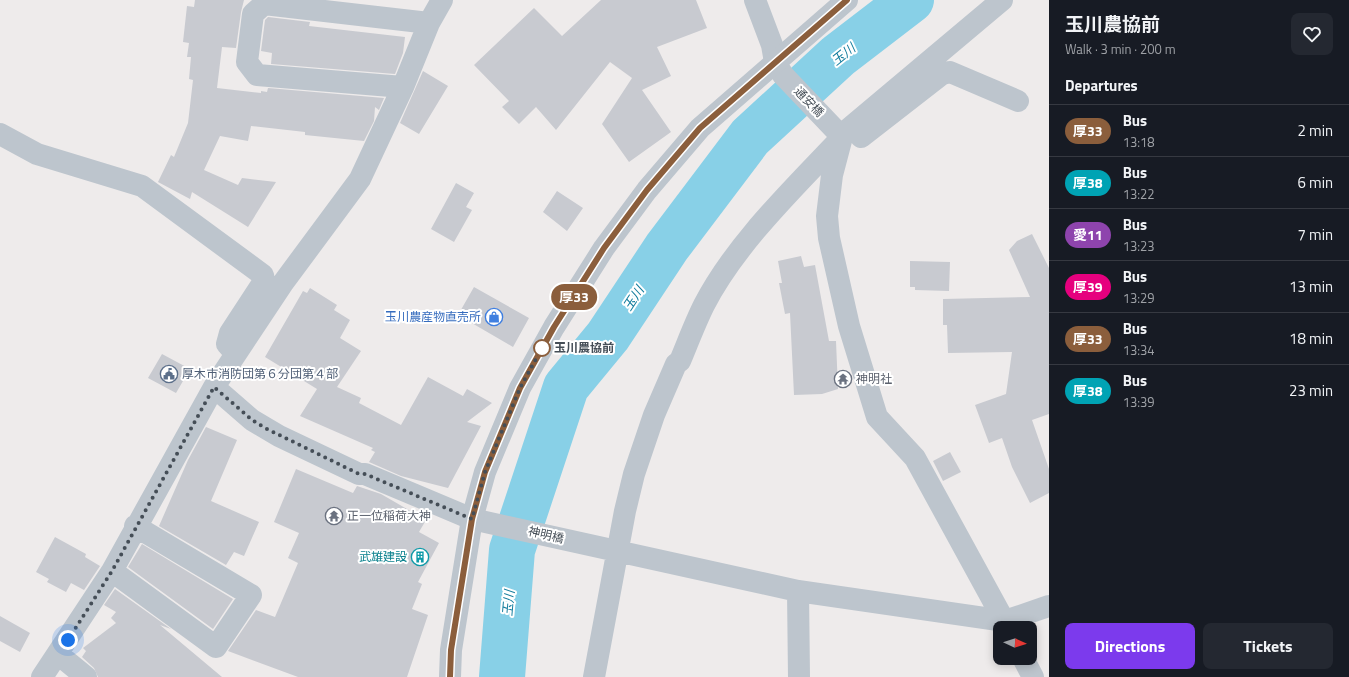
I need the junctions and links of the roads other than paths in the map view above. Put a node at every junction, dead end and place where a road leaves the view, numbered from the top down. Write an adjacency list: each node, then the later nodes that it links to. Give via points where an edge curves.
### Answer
1 (442, 0): 5 (street)
2 (755, 0): 6 (street)
3 (847, 0): 6 (street)
4 (1002, 0): 9 (street, via 845,132)
5 (429, 23): 7 (street); 7 (street, via 264,4 253,14 247,62 257,75)
6 (779, 69): 9 (street, 通安橋); 13 (street, via 700,128 647,190 604,248 554,327 520,388 485,472)
7 (403, 87): 11 (street, via 360,179)
8 (1018, 101): 9 (street, via 950,72 942,74 857,141)
9 (838, 133): 15 (street, via 736,254 705,304 654,415); 19 (street, via 827,216 829,238 849,326 877,417 915,458)
10 (0, 134): 11 (street, via 37,154 142,186 263,275 264,281 230,333 227,344)
11 (235, 353): 12 (street)
12 (214, 387): 13 (street, 神明橋, via 252,420 278,436 359,474 365,474); 14 (street)
13 (479, 520): 15 (street, 神明橋); 26 (street, via 451,650)
14 (135, 526): 16 (street); 16 (street, via 251,595 216,647)
15 (612, 550): 17 (street, 神明橋); 27 (street)
16 (112, 571): 22 (street)
17 (798, 591): 21 (street, 神明橋); 28 (street)
18 (1049, 606): 20 (street)
19 (1004, 621)
20 (1013, 621)
21 (993, 622)
22 (58, 654): 24 (street); 25 (street)
23 (1027, 665): 29 (street)
24 (42, 677)
25 (86, 677)
26 (450, 677)
27 (594, 677)
28 (799, 677)
29 (1033, 677)

